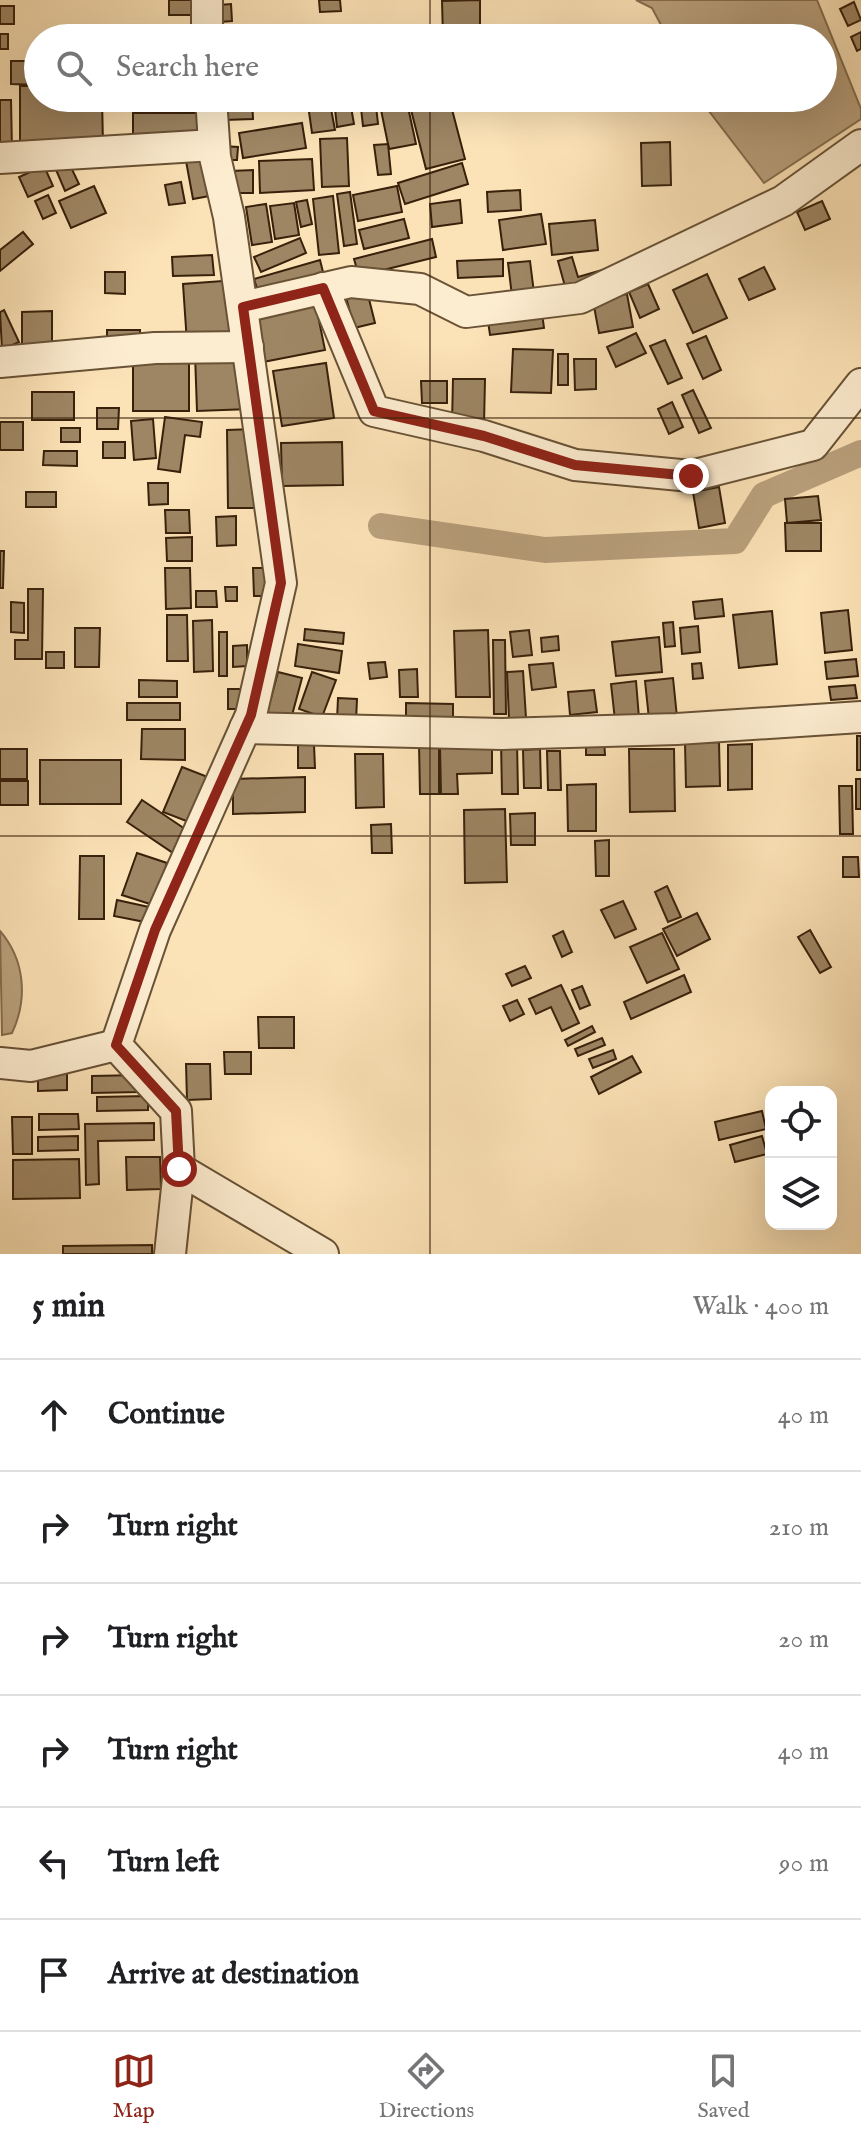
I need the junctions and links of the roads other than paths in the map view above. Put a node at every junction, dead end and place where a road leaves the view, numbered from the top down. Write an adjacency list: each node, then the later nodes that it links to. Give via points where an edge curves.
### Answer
1 (207, 0): 2 (street)
2 (207, 24)
3 (212, 112): 4 (street)
4 (214, 145): 6 (street); 8 (street)
5 (861, 145): 7 (street, via 783,201 580,298 466,312 420,289 351,282)
6 (0, 158)
7 (323, 288): 8 (street); 11 (street, via 374,411 484,436 575,465 691,476 813,445)
8 (243, 307): 9 (street)
9 (248, 347): 10 (street, via 155,348); 13 (street, via 281,583)
10 (0, 362)
11 (861, 384)
12 (861, 717): 13 (street, via 502,734)
13 (245, 728): 14 (street, via 155,930)
14 (116, 1045): 15 (street, via 31,1066); 16 (street, via 176,1111)
15 (0, 1063)
16 (179, 1169): 17 (street); 18 (street)
17 (170, 1254)
18 (323, 1254)

